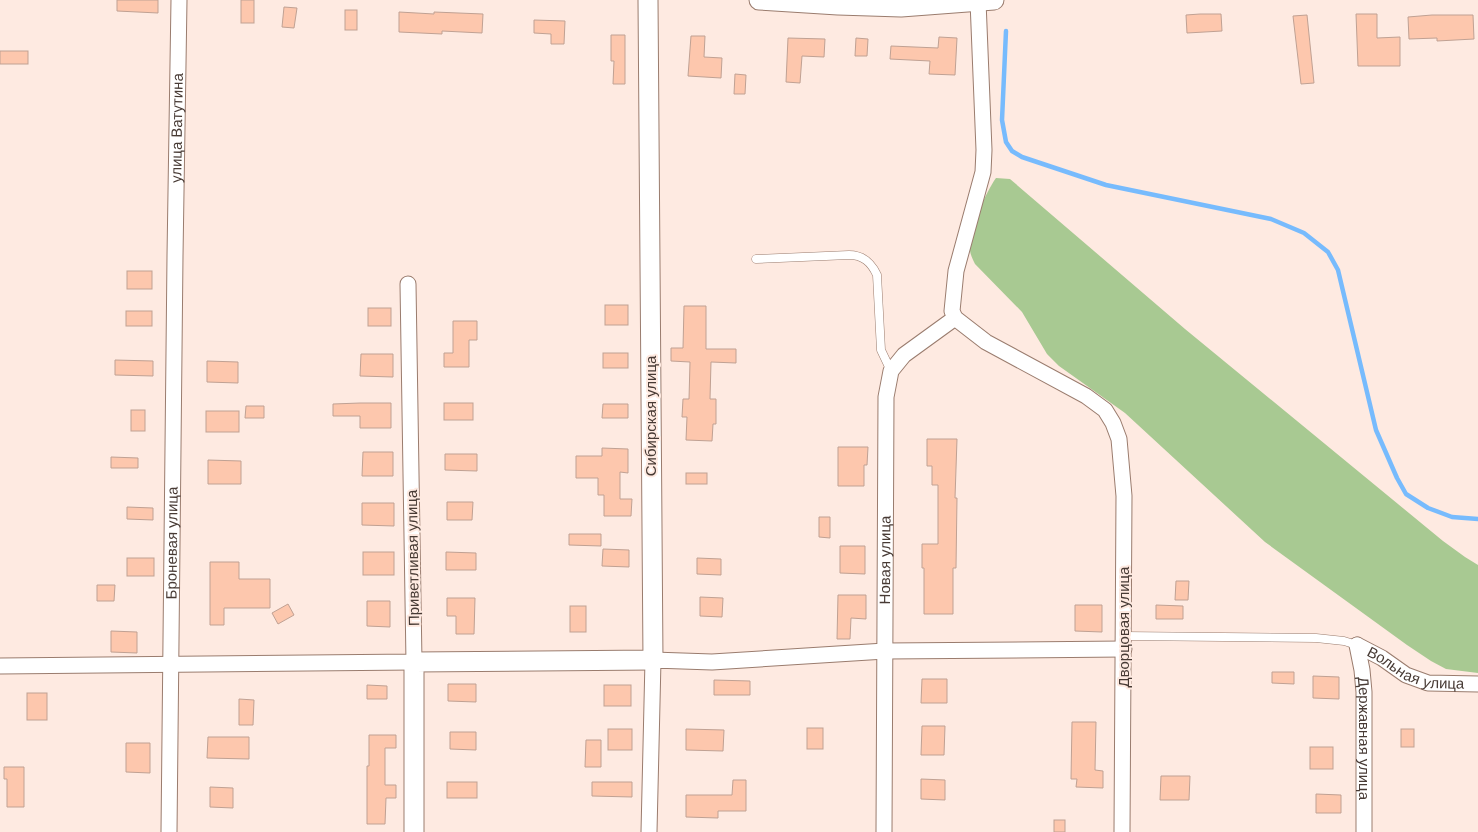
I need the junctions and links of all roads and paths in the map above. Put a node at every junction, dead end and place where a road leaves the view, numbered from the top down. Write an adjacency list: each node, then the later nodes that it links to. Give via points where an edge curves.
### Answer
1 (179, 0): 5 (street, улица Ватутина)
2 (648, 0): 13 (street, Сибирская улица)
3 (759, 0): 4 (street, via 901,7)
4 (986, 0): 8 (street, via 983,172 956,271 952,310)
5 (175, 256): 15 (street, Броневая улица)
6 (756, 260): 9 (lane, via 857,255 867,260 878,275 881,350)
7 (408, 284): 14 (street, Приветливая улица)
8 (955, 318): 9 (street, via 904,355); 10 (street, Дворцовая улица, via 986,342 1086,396 1105,410 1113,423 1118,439 1124,496)
9 (891, 371): 12 (street, Новая улица, via 886,397)
10 (1124, 642): 11 (lane, via 1316,638); 12 (street); 22 (street, Дворцовая улица)
11 (1357, 645): 17 (street, Вольная улица, via 1406,675 1428,683); 23 (street, Державная улица, via 1364,692)
12 (885, 651): 13 (street, via 712,662); 21 (street, Новая улица)
13 (653, 660): 14 (street); 20 (street, Сибирская улица)
14 (414, 662): 15 (street); 19 (street, Приветливая улица)
15 (172, 665): 16 (street); 18 (street, Броневая улица)
16 (0, 666)
17 (1478, 684)
18 (169, 832)
19 (414, 832)
20 (649, 832)
21 (884, 832)
22 (1122, 832)
23 (1364, 832)

